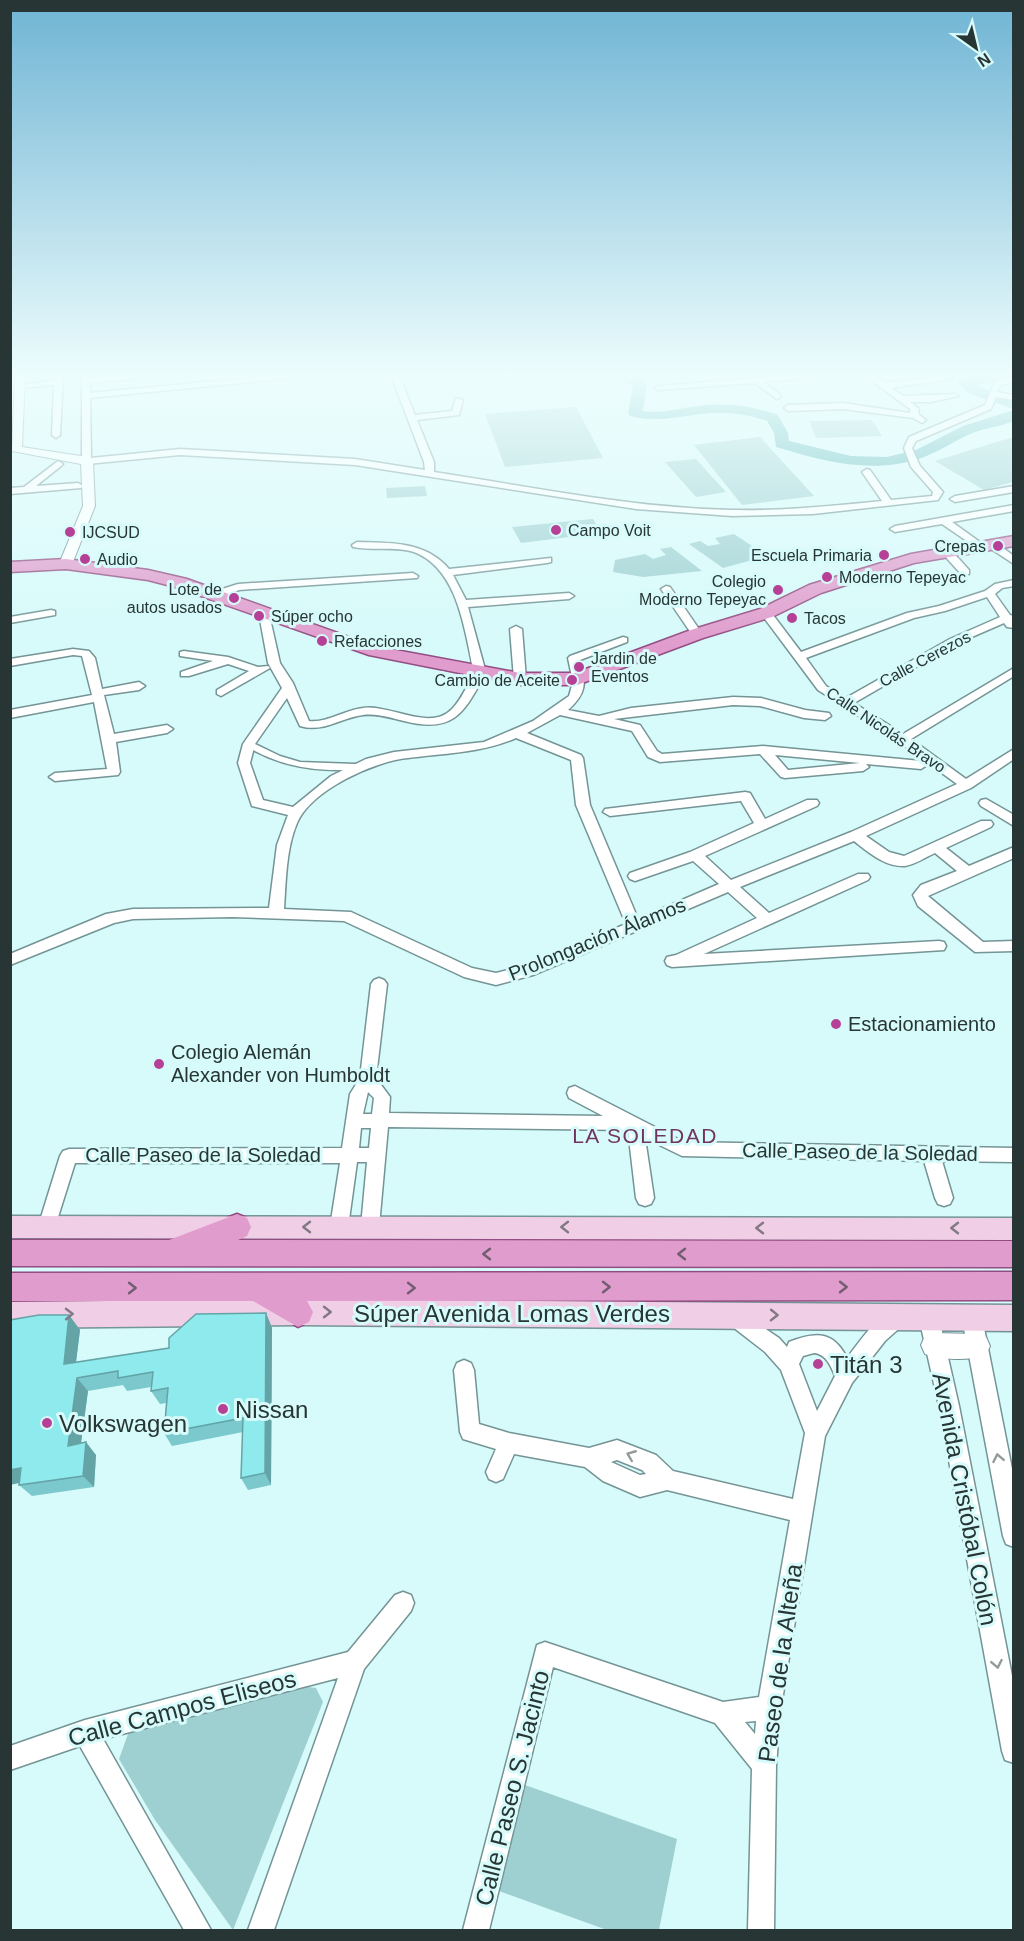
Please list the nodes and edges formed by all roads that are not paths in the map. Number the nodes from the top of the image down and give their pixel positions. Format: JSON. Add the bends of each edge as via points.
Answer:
{"nodes":[{"id":1,"x":56,"y":466,"type":"edge"},
{"id":2,"x":87,"y":466,"type":"edge"},
{"id":3,"x":378,"y":466,"type":"edge"},
{"id":4,"x":429,"y":466,"type":"edge"},
{"id":5,"x":915,"y":466,"type":"edge"},
{"id":6,"x":867,"y":472,"type":"dead end"},
{"id":7,"x":430,"y":474,"type":"junction"},
{"id":8,"x":78,"y":486,"type":"dead end"},
{"id":9,"x":27,"y":489,"type":"junction"},
{"id":10,"x":1014,"y":489,"type":"edge"},
{"id":11,"x":10,"y":490,"type":"edge"},
{"id":12,"x":955,"y":499,"type":"dead end"},
{"id":13,"x":889,"y":504,"type":"junction"},
{"id":14,"x":1014,"y":508,"type":"edge"},
{"id":15,"x":945,"y":521,"type":"junction"},
{"id":16,"x":895,"y":529,"type":"dead end"},
{"id":17,"x":1014,"y":541,"type":"edge"},
{"id":18,"x":357,"y":545,"type":"dead end"},
{"id":19,"x":986,"y":546,"type":"junction"},
{"id":20,"x":947,"y":552,"type":"junction"},
{"id":21,"x":547,"y":560,"type":"dead end"},
{"id":22,"x":1014,"y":561,"type":"edge"},
{"id":23,"x":66,"y":564,"type":"junction"},
{"id":24,"x":10,"y":567,"type":"edge"},
{"id":25,"x":448,"y":572,"type":"junction"},
{"id":26,"x":965,"y":572,"type":"dead end"},
{"id":27,"x":413,"y":576,"type":"dead end"},
{"id":28,"x":1014,"y":583,"type":"edge"},
{"id":29,"x":666,"y":589,"type":"dead end"},
{"id":30,"x":989,"y":593,"type":"junction"},
{"id":31,"x":217,"y":596,"type":"junction"},
{"id":32,"x":569,"y":596,"type":"dead end"},
{"id":33,"x":461,"y":604,"type":"junction"},
{"id":34,"x":51,"y":613,"type":"dead end"},
{"id":35,"x":766,"y":613,"type":"junction"},
{"id":36,"x":264,"y":614,"type":"junction"},
{"id":37,"x":10,"y":620,"type":"edge"},
{"id":38,"x":1011,"y":622,"type":"edge"},
{"id":39,"x":516,"y":629,"type":"dead end"},
{"id":40,"x":697,"y":634,"type":"junction"},
{"id":41,"x":623,"y":639,"type":"dead end"},
{"id":42,"x":184,"y":654,"type":"dead end"},
{"id":43,"x":798,"y":657,"type":"junction"},
{"id":44,"x":228,"y":660,"type":"junction"},
{"id":45,"x":10,"y":663,"type":"edge"},
{"id":46,"x":274,"y":663,"type":"junction"},
{"id":47,"x":259,"y":671,"type":"junction"},
{"id":48,"x":1014,"y":671,"type":"edge"},
{"id":49,"x":480,"y":673,"type":"junction"},
{"id":50,"x":186,"y":674,"type":"dead end"},
{"id":51,"x":520,"y":679,"type":"junction"},
{"id":52,"x":577,"y":679,"type":"junction"},
{"id":53,"x":139,"y":686,"type":"dead end"},
{"id":54,"x":288,"y":688,"type":"junction"},
{"id":55,"x":221,"y":692,"type":"dead end"},
{"id":56,"x":99,"y":695,"type":"junction"},
{"id":57,"x":845,"y":703,"type":"junction"},
{"id":58,"x":558,"y":711,"type":"junction"},
{"id":59,"x":10,"y":714,"type":"edge"},
{"id":60,"x":825,"y":716,"type":"dead end"},
{"id":61,"x":598,"y":719,"type":"junction"},
{"id":62,"x":167,"y":729,"type":"dead end"},
{"id":63,"x":515,"y":733,"type":"junction"},
{"id":64,"x":109,"y":739,"type":"junction"},
{"id":65,"x":903,"y":739,"type":"junction"},
{"id":66,"x":249,"y":744,"type":"junction"},
{"id":67,"x":764,"y":750,"type":"junction"},
{"id":68,"x":1014,"y":753,"type":"edge"},
{"id":69,"x":899,"y":763,"type":"junction"},
{"id":70,"x":921,"y":765,"type":"dead end"},
{"id":71,"x":356,"y":767,"type":"junction"},
{"id":72,"x":55,"y":777,"type":"dead end"},
{"id":73,"x":966,"y":785,"type":"junction"},
{"id":74,"x":812,"y":803,"type":"dead end"},
{"id":75,"x":986,"y":803,"type":"dead end"},
{"id":76,"x":296,"y":812,"type":"junction"},
{"id":77,"x":610,"y":812,"type":"dead end"},
{"id":78,"x":1014,"y":822,"type":"edge"},
{"id":79,"x":986,"y":824,"type":"dead end"},
{"id":80,"x":762,"y":825,"type":"junction"},
{"id":81,"x":856,"y":835,"type":"junction"},
{"id":82,"x":937,"y":847,"type":"junction"},
{"id":83,"x":1014,"y":852,"type":"edge"},
{"id":84,"x":694,"y":855,"type":"junction"},
{"id":85,"x":966,"y":871,"type":"junction"},
{"id":86,"x":635,"y":876,"type":"dead end"},
{"id":87,"x":863,"y":877,"type":"dead end"},
{"id":88,"x":729,"y":886,"type":"junction"},
{"id":89,"x":276,"y":913,"type":"junction"},
{"id":90,"x":767,"y":919,"type":"junction"},
{"id":91,"x":634,"y":926,"type":"junction"},
{"id":92,"x":1011,"y":945,"type":"edge"},
{"id":93,"x":939,"y":946,"type":"dead end"},
{"id":94,"x":10,"y":960,"type":"edge"},
{"id":95,"x":379,"y":984,"type":"dead end"},
{"id":96,"x":369,"y":1079,"type":"junction"},
{"id":97,"x":575,"y":1094,"type":"dead end"},
{"id":98,"x":380,"y":1120,"type":"junction"},
{"id":99,"x":354,"y":1122,"type":"junction"},
{"id":100,"x":635,"y":1123,"type":"junction"},
{"id":101,"x":931,"y":1154,"type":"junction"},
{"id":102,"x":349,"y":1155,"type":"junction"},
{"id":103,"x":375,"y":1155,"type":"junction"},
{"id":104,"x":1014,"y":1155,"type":"edge"},
{"id":105,"x":645,"y":1198,"type":"dead end"},
{"id":106,"x":944,"y":1198,"type":"dead end"},
{"id":107,"x":370,"y":1226,"type":"junction"},
{"id":108,"x":10,"y":1227,"type":"edge"},
{"id":109,"x":47,"y":1227,"type":"junction"},
{"id":110,"x":237,"y":1227,"type":"junction"},
{"id":111,"x":339,"y":1227,"type":"junction"},
{"id":112,"x":1014,"y":1229,"type":"edge"},
{"id":113,"x":10,"y":1253,"type":"edge"},
{"id":114,"x":166,"y":1253,"type":"junction"},
{"id":115,"x":1014,"y":1254,"type":"edge"},
{"id":116,"x":1014,"y":1286,"type":"edge"},
{"id":117,"x":10,"y":1287,"type":"edge"},
{"id":118,"x":259,"y":1288,"type":"junction"},
{"id":119,"x":298,"y":1312,"type":"junction"},
{"id":120,"x":731,"y":1314,"type":"junction"},
{"id":121,"x":10,"y":1315,"type":"edge"},
{"id":122,"x":897,"y":1318,"type":"junction"},
{"id":123,"x":929,"y":1318,"type":"junction"},
{"id":124,"x":972,"y":1318,"type":"junction"},
{"id":125,"x":1014,"y":1318,"type":"edge"},
{"id":126,"x":934,"y":1346,"type":"junction"},
{"id":127,"x":977,"y":1346,"type":"junction"},
{"id":128,"x":789,"y":1364,"type":"junction"},
{"id":129,"x":464,"y":1370,"type":"dead end"},
{"id":130,"x":845,"y":1376,"type":"junction"},
{"id":131,"x":815,"y":1432,"type":"junction"},
{"id":132,"x":509,"y":1443,"type":"junction"},
{"id":133,"x":496,"y":1472,"type":"dead end"},
{"id":134,"x":802,"y":1512,"type":"junction"},
{"id":135,"x":1014,"y":1536,"type":"edge"},
{"id":136,"x":403,"y":1603,"type":"dead end"},
{"id":137,"x":356,"y":1662,"type":"junction"},
{"id":138,"x":769,"y":1707,"type":"junction"},
{"id":139,"x":723,"y":1714,"type":"junction"},
{"id":140,"x":85,"y":1732,"type":"junction"},
{"id":141,"x":1014,"y":1751,"type":"edge"},
{"id":142,"x":10,"y":1758,"type":"edge"},
{"id":143,"x":764,"y":1765,"type":"junction"},
{"id":144,"x":198,"y":1930,"type":"edge"},
{"id":145,"x":261,"y":1930,"type":"edge"},
{"id":146,"x":476,"y":1930,"type":"edge"},
{"id":147,"x":760,"y":1930,"type":"edge"}],
"edges":[{"from":1,"to":9,"type":"street"},
{"from":2,"to":23,"type":"street","via":[[88,506]]},
{"from":3,"to":7,"type":"street"},
{"from":4,"to":7,"type":"street"},
{"from":5,"to":13,"type":"street","via":[[938,492],[935,498]]},
{"from":6,"to":13,"type":"street"},
{"from":7,"to":13,"type":"street","via":[[636,506],[732,513]]},
{"from":8,"to":9,"type":"street"},
{"from":9,"to":11,"type":"street"},
{"from":10,"to":12,"type":"street"},
{"from":14,"to":15,"type":"street"},
{"from":15,"to":16,"type":"street"},
{"from":15,"to":19,"type":"street"},
{"from":17,"to":19,"type":"main road"},
{"from":18,"to":25,"type":"street","via":[[417,550],[434,558]]},
{"from":19,"to":20,"type":"main road"},
{"from":19,"to":22,"type":"street"},
{"from":20,"to":26,"type":"street"},
{"from":20,"to":35,"type":"main road","via":[[815,589]]},
{"from":21,"to":25,"type":"street"},
{"from":23,"to":24,"type":"main road"},
{"from":23,"to":31,"type":"main road","via":[[148,574]]},
{"from":25,"to":33,"type":"street"},
{"from":27,"to":31,"type":"street","via":[[238,587]]},
{"from":28,"to":30,"type":"street"},
{"from":29,"to":40,"type":"street"},
{"from":30,"to":38,"type":"street"},
{"from":30,"to":43,"type":"street","via":[[911,615]]},
{"from":31,"to":36,"type":"main road"},
{"from":32,"to":33,"type":"street"},
{"from":33,"to":49,"type":"street"},
{"from":34,"to":37,"type":"street"},
{"from":35,"to":40,"type":"main road"},
{"from":35,"to":43,"type":"street","name":"Calle Nicolás Bravo"},
{"from":36,"to":46,"type":"street"},
{"from":36,"to":49,"type":"main road","via":[[369,650]]},
{"from":38,"to":57,"type":"street","name":"Calle Cerezos","via":[[954,641]]},
{"from":39,"to":51,"type":"street"},
{"from":40,"to":52,"type":"main road"},
{"from":41,"to":52,"type":"street","via":[[574,658]]},
{"from":42,"to":44,"type":"street"},
{"from":43,"to":57,"type":"street","name":"Calle Nicolás Bravo","via":[[822,688]]},
{"from":44,"to":47,"type":"street"},
{"from":44,"to":50,"type":"street"},
{"from":45,"to":56,"type":"street","via":[[85,653]]},
{"from":46,"to":47,"type":"street"},
{"from":46,"to":54,"type":"street"},
{"from":47,"to":55,"type":"street"},
{"from":48,"to":65,"type":"street"},
{"from":49,"to":51,"type":"main road"},
{"from":49,"to":54,"type":"street","via":[[450,717],[423,722],[371,711],[309,726]]},
{"from":51,"to":52,"type":"main road"},
{"from":52,"to":58,"type":"street","via":[[575,697]]},
{"from":53,"to":56,"type":"street"},
{"from":54,"to":66,"type":"street"},
{"from":56,"to":59,"type":"street"},
{"from":56,"to":64,"type":"street"},
{"from":57,"to":65,"type":"street","name":"Calle Nicolás Bravo"},
{"from":58,"to":61,"type":"street"},
{"from":58,"to":63,"type":"street"},
{"from":60,"to":61,"type":"street","via":[[761,702],[733,701]]},
{"from":61,"to":67,"type":"street","via":[[636,728],[652,754],[660,758]]},
{"from":62,"to":64,"type":"street"},
{"from":63,"to":71,"type":"street","via":[[485,746],[381,758]]},
{"from":63,"to":91,"type":"street","via":[[577,758],[583,805]]},
{"from":64,"to":72,"type":"street","via":[[114,772]]},
{"from":65,"to":73,"type":"street","name":"Calle Nicolás Bravo"},
{"from":66,"to":71,"type":"street","via":[[289,764]]},
{"from":66,"to":76,"type":"street","via":[[244,763],[257,803]]},
{"from":67,"to":69,"type":"street"},
{"from":67,"to":69,"type":"street","via":[[785,774]]},
{"from":68,"to":73,"type":"street","name":"Prolongación Álamos"},
{"from":69,"to":70,"type":"street"},
{"from":71,"to":76,"type":"street"},
{"from":73,"to":81,"type":"street","name":"Prolongación Álamos"},
{"from":74,"to":80,"type":"street"},
{"from":75,"to":78,"type":"street"},
{"from":76,"to":89,"type":"street","via":[[287,829]]},
{"from":77,"to":80,"type":"street","via":[[745,795]]},
{"from":79,"to":82,"type":"street"},
{"from":80,"to":84,"type":"street"},
{"from":81,"to":82,"type":"street","via":[[891,860],[905,861]]},
{"from":81,"to":88,"type":"street","name":"Prolongación Álamos"},
{"from":82,"to":85,"type":"street"},
{"from":83,"to":85,"type":"street"},
{"from":84,"to":86,"type":"street"},
{"from":84,"to":88,"type":"street"},
{"from":85,"to":92,"type":"street","via":[[926,889],[920,895],[923,902],[980,948]]},
{"from":87,"to":90,"type":"street"},
{"from":88,"to":90,"type":"street"},
{"from":88,"to":91,"type":"street","name":"Prolongación Álamos"},
{"from":89,"to":91,"type":"street","name":"Prolongación Álamos","via":[[346,916],[469,973],[496,979],[528,971]]},
{"from":89,"to":94,"type":"street","name":"Prolongación Álamos","via":[[170,911],[122,916]]},
{"from":90,"to":93,"type":"street","via":[[672,961]]},
{"from":95,"to":96,"type":"street"},
{"from":96,"to":98,"type":"street","via":[[382,1097]]},
{"from":96,"to":99,"type":"street","via":[[358,1094]]},
{"from":97,"to":100,"type":"street"},
{"from":98,"to":99,"type":"street","name":"Calle Paseo de la Soledad"},
{"from":98,"to":100,"type":"street","name":"Calle Paseo de la Soledad"},
{"from":98,"to":103,"type":"street"},
{"from":99,"to":102,"type":"street"},
{"from":100,"to":101,"type":"street","name":"Calle Paseo de la Soledad","via":[[682,1149]]},
{"from":100,"to":105,"type":"street"},
{"from":101,"to":104,"type":"street","name":"Calle Paseo de la Soledad"},
{"from":101,"to":106,"type":"street"},
{"from":102,"to":103,"type":"street","name":"Calle Paseo de la Soledad"},
{"from":102,"to":109,"type":"street","name":"Calle Paseo de la Soledad","via":[[69,1156]]},
{"from":102,"to":111,"type":"street"},
{"from":103,"to":107,"type":"street"},
{"from":107,"to":111,"type":"main road"},
{"from":112,"to":107,"type":"main road","one_way":true},
{"from":108,"to":109,"type":"main road"},
{"from":109,"to":110,"type":"main road"},
{"from":111,"to":110,"type":"main road","one_way":true},
{"from":110,"to":114,"type":"main road"},
{"from":113,"to":114,"type":"main road"},
{"from":115,"to":114,"type":"main road","one_way":true},
{"from":118,"to":116,"type":"main road","name":"Súper Avenida Lomas Verdes","one_way":true},
{"from":117,"to":118,"type":"main road","name":"Súper Avenida Lomas Verdes","one_way":true},
{"from":118,"to":119,"type":"main road"},
{"from":119,"to":120,"type":"main road","name":"Súper Avenida Lomas Verdes","one_way":true},
{"from":121,"to":119,"type":"main road","name":"Súper Avenida Lomas Verdes","one_way":true},
{"from":120,"to":122,"type":"main road","name":"Súper Avenida Lomas Verdes","one_way":true},
{"from":120,"to":128,"type":"street","via":[[772,1345]]},
{"from":122,"to":123,"type":"main road","name":"Súper Avenida Lomas Verdes"},
{"from":122,"to":130,"type":"street","name":"Paseo de la Alteña","via":[[878,1334]]},
{"from":123,"to":124,"type":"main road","name":"Súper Avenida Lomas Verdes"},
{"from":123,"to":126,"type":"street","name":"Avenida Cristóbal Colón"},
{"from":124,"to":125,"type":"main road","name":"Súper Avenida Lomas Verdes"},
{"from":124,"to":127,"type":"street","name":"Avenida Cristóbal Colón"},
{"from":126,"to":127,"type":"street"},
{"from":126,"to":141,"type":"street","name":"Avenida Cristóbal Colón","one_way":true,"via":[[949,1406]]},
{"from":135,"to":127,"type":"street","name":"Avenida Cristóbal Colón","one_way":true},
{"from":128,"to":130,"type":"street","via":[[796,1349],[811,1341],[823,1344],[837,1356]]},
{"from":128,"to":131,"type":"street"},
{"from":129,"to":132,"type":"street","via":[[470,1431]]},
{"from":130,"to":131,"type":"street","name":"Paseo de la Alteña"},
{"from":131,"to":134,"type":"street","name":"Paseo de la Alteña"},
{"from":132,"to":133,"type":"street"},
{"from":132,"to":134,"type":"street","via":[[589,1458],[610,1474],[640,1486],[667,1480]]},
{"from":134,"to":138,"type":"street","name":"Paseo de la Alteña"},
{"from":136,"to":137,"type":"street"},
{"from":137,"to":140,"type":"street","name":"Calle Campos Eliseos"},
{"from":137,"to":145,"type":"street"},
{"from":138,"to":139,"type":"street","name":"Calle Paseo S. Jacinto"},
{"from":138,"to":143,"type":"street","name":"Paseo de la Alteña"},
{"from":139,"to":143,"type":"street"},
{"from":139,"to":146,"type":"street","name":"Calle Paseo S. Jacinto","via":[[545,1653]]},
{"from":140,"to":142,"type":"street","name":"Calle Campos Eliseos"},
{"from":140,"to":144,"type":"street"},
{"from":143,"to":147,"type":"street","name":"Paseo de la Alteña"}]}
